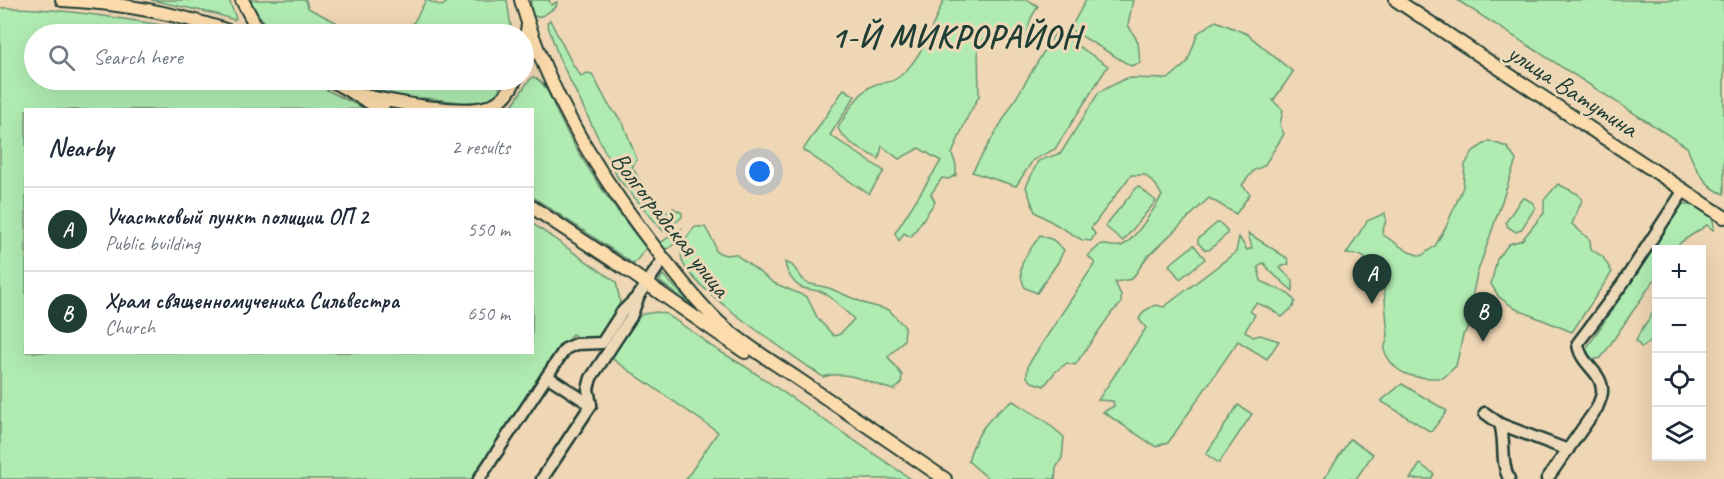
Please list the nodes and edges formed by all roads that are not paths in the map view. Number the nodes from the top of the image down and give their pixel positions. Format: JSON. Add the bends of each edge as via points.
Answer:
{"nodes":[{"id":1,"x":62,"y":0,"type":"edge"},
{"id":2,"x":242,"y":0,"type":"edge"},
{"id":3,"x":521,"y":0,"type":"edge"},
{"id":4,"x":1396,"y":0,"type":"edge"},
{"id":5,"x":208,"y":24,"type":"edge"},
{"id":6,"x":255,"y":24,"type":"edge"},
{"id":7,"x":528,"y":24,"type":"edge"},
{"id":8,"x":534,"y":40,"type":"edge"},
{"id":9,"x":350,"y":90,"type":"edge"},
{"id":10,"x":511,"y":90,"type":"edge"},
{"id":11,"x":360,"y":95,"type":"junction"},
{"id":12,"x":380,"y":108,"type":"edge"},
{"id":13,"x":454,"y":108,"type":"edge"},
{"id":14,"x":478,"y":108,"type":"edge"},
{"id":15,"x":1684,"y":190,"type":"junction"},
{"id":16,"x":534,"y":208,"type":"edge"},
{"id":17,"x":1724,"y":217,"type":"edge"},
{"id":18,"x":664,"y":258,"type":"junction"},
{"id":19,"x":647,"y":284,"type":"junction"},
{"id":20,"x":639,"y":295,"type":"junction"},
{"id":21,"x":547,"y":376,"type":"junction"},
{"id":22,"x":591,"y":405,"type":"junction"},
{"id":23,"x":1485,"y":413,"type":"dead end"},
{"id":24,"x":1500,"y":424,"type":"junction"},
{"id":25,"x":1568,"y":450,"type":"junction"},
{"id":26,"x":479,"y":479,"type":"edge"},
{"id":27,"x":543,"y":479,"type":"edge"},
{"id":28,"x":933,"y":479,"type":"edge"},
{"id":29,"x":945,"y":479,"type":"edge"},
{"id":30,"x":1509,"y":479,"type":"edge"},
{"id":31,"x":1547,"y":479,"type":"edge"}],
"edges":[{"from":1,"to":5,"type":"main road","via":[[170,14]]},
{"from":2,"to":6,"type":"main road"},
{"from":3,"to":7,"type":"main road","name":"Волгоградская улица"},
{"from":4,"to":15,"type":"main road","name":"улица Ватутина"},
{"from":8,"to":18,"type":"main road","name":"Волгоградская улица","via":[[552,86],[588,153]]},
{"from":9,"to":11,"type":"main road"},
{"from":10,"to":14,"type":"main road","via":[[488,107]]},
{"from":11,"to":12,"type":"main road"},
{"from":11,"to":13,"type":"main road"},
{"from":15,"to":17,"type":"main road","name":"улица Ватутина"},
{"from":15,"to":25,"type":"street","via":[[1578,343],[1579,352],[1599,379],[1602,390],[1598,408]]},
{"from":16,"to":19,"type":"main road","name":"Волгоградская улица"},
{"from":18,"to":19,"type":"street"},
{"from":18,"to":29,"type":"main road","name":"Волгоградская улица","via":[[724,327]]},
{"from":19,"to":20,"type":"street"},
{"from":19,"to":28,"type":"main road","name":"Волгоградская улица"},
{"from":20,"to":21,"type":"street","via":[[622,312],[602,343],[570,346]]},
{"from":20,"to":22,"type":"street","via":[[631,317],[591,378]]},
{"from":21,"to":22,"type":"street"},
{"from":21,"to":26,"type":"street"},
{"from":22,"to":27,"type":"street"},
{"from":23,"to":24,"type":"street"},
{"from":24,"to":25,"type":"street"},
{"from":24,"to":30,"type":"street"},
{"from":25,"to":31,"type":"street"}]}
